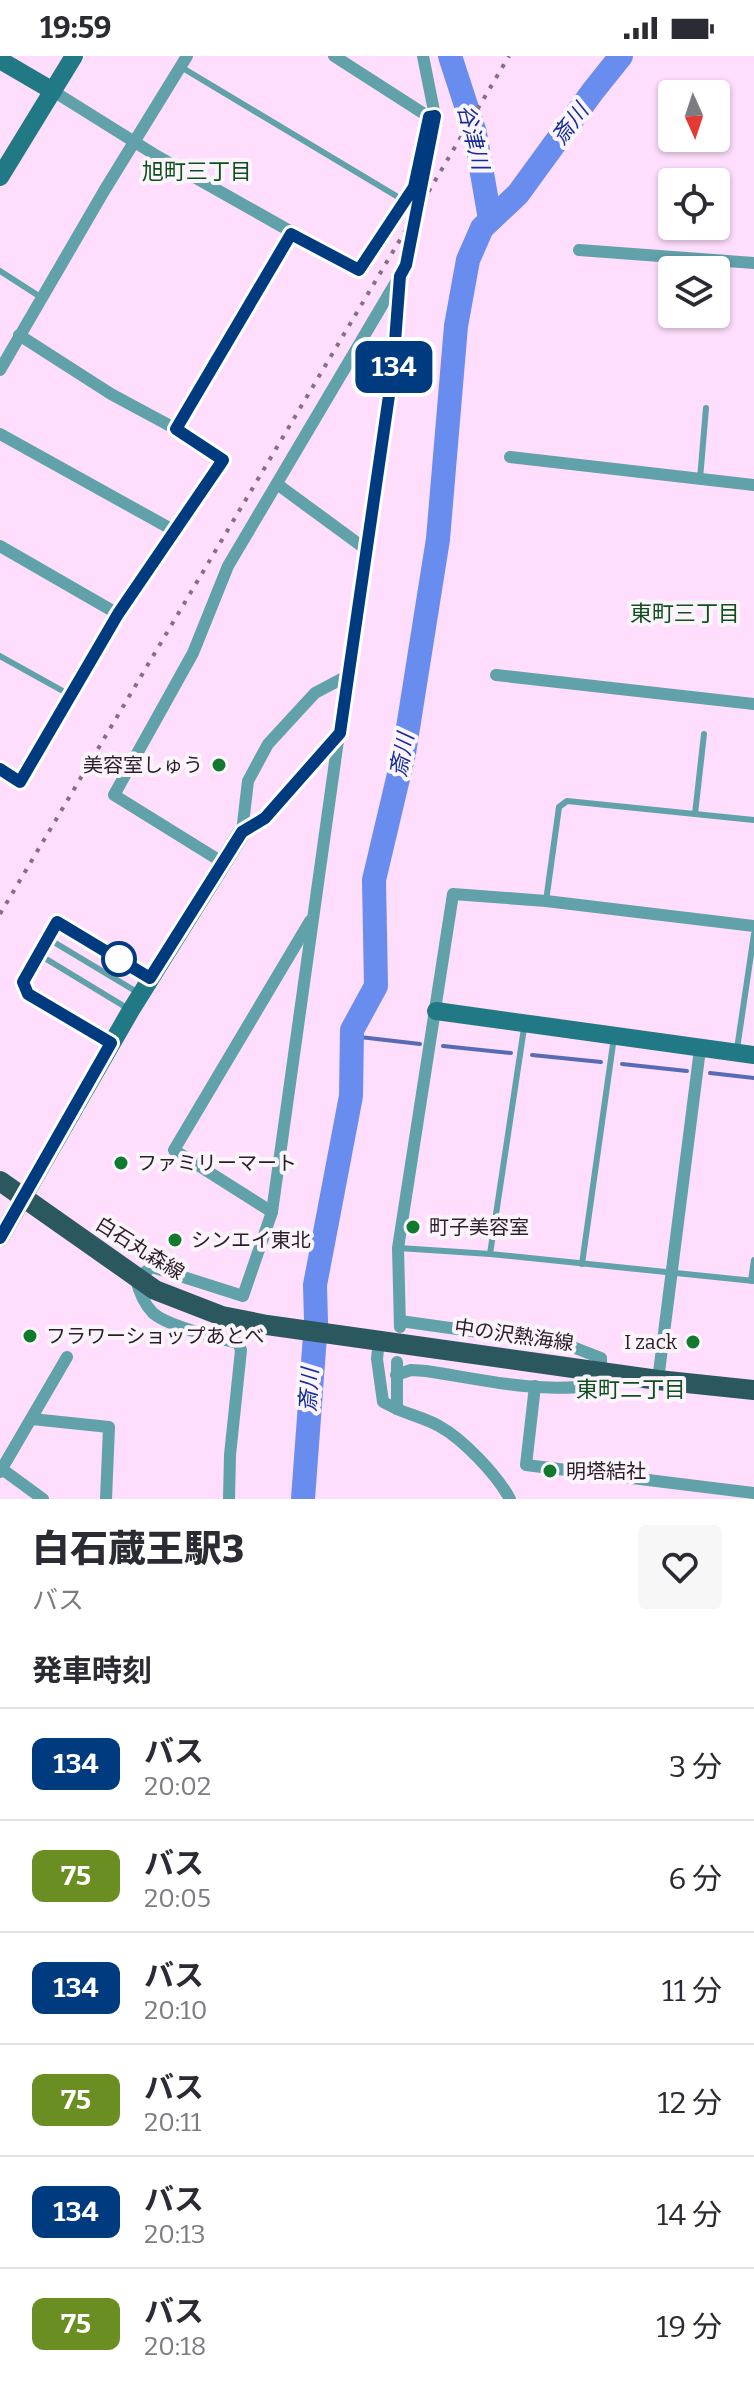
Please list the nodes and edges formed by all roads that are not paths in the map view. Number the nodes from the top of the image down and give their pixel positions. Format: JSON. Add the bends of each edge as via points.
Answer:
{"nodes":[{"id":1,"x":74,"y":56,"type":"edge"},
{"id":2,"x":334,"y":56,"type":"edge"},
{"id":3,"x":423,"y":56,"type":"edge"},
{"id":4,"x":0,"y":60,"type":"edge"},
{"id":5,"x":184,"y":62,"type":"edge"},
{"id":6,"x":53,"y":91,"type":"junction"},
{"id":7,"x":432,"y":116,"type":"junction"},
{"id":8,"x":136,"y":142,"type":"junction"},
{"id":9,"x":0,"y":177,"type":"edge"},
{"id":10,"x":403,"y":200,"type":"junction"},
{"id":11,"x":291,"y":234,"type":"junction"},
{"id":12,"x":579,"y":250,"type":"dead end"},
{"id":13,"x":754,"y":263,"type":"edge"},
{"id":14,"x":0,"y":271,"type":"edge"},
{"id":15,"x":400,"y":276,"type":"junction"},
{"id":16,"x":42,"y":298,"type":"junction"},
{"id":17,"x":19,"y":335,"type":"junction"},
{"id":18,"x":0,"y":370,"type":"edge"},
{"id":19,"x":706,"y":408,"type":"dead end"},
{"id":20,"x":176,"y":429,"type":"junction"},
{"id":21,"x":0,"y":434,"type":"edge"},
{"id":22,"x":510,"y":457,"type":"dead end"},
{"id":23,"x":700,"y":479,"type":"junction"},
{"id":24,"x":277,"y":484,"type":"junction"},
{"id":25,"x":754,"y":485,"type":"edge"},
{"id":26,"x":173,"y":530,"type":"junction"},
{"id":27,"x":0,"y":546,"type":"edge"},
{"id":28,"x":367,"y":550,"type":"junction"},
{"id":29,"x":118,"y":614,"type":"junction"},
{"id":30,"x":0,"y":656,"type":"edge"},
{"id":31,"x":496,"y":675,"type":"dead end"},
{"id":32,"x":347,"y":676,"type":"junction"},
{"id":33,"x":71,"y":695,"type":"junction"},
{"id":34,"x":754,"y":704,"type":"edge"},
{"id":35,"x":340,"y":733,"type":"junction"},
{"id":36,"x":704,"y":734,"type":"dead end"},
{"id":37,"x":0,"y":769,"type":"edge"},
{"id":38,"x":695,"y":814,"type":"junction"},
{"id":39,"x":754,"y":820,"type":"edge"},
{"id":40,"x":242,"y":832,"type":"junction"},
{"id":41,"x":222,"y":862,"type":"junction"},
{"id":42,"x":546,"y":901,"type":"junction"},
{"id":43,"x":314,"y":915,"type":"junction"},
{"id":44,"x":754,"y":926,"type":"edge"},
{"id":45,"x":754,"y":934,"type":"edge"},
{"id":46,"x":47,"y":938,"type":"junction"},
{"id":47,"x":38,"y":954,"type":"junction"},
{"id":48,"x":141,"y":994,"type":"junction"},
{"id":49,"x":436,"y":1011,"type":"junction"},
{"id":50,"x":525,"y":1024,"type":"junction"},
{"id":51,"x":614,"y":1037,"type":"junction"},
{"id":52,"x":111,"y":1043,"type":"junction"},
{"id":53,"x":700,"y":1049,"type":"junction"},
{"id":54,"x":745,"y":1054,"type":"edge"},
{"id":55,"x":0,"y":1181,"type":"edge"},
{"id":56,"x":23,"y":1199,"type":"junction"},
{"id":57,"x":272,"y":1212,"type":"junction"},
{"id":58,"x":0,"y":1238,"type":"edge"},
{"id":59,"x":398,"y":1248,"type":"junction"},
{"id":60,"x":490,"y":1254,"type":"junction"},
{"id":61,"x":754,"y":1260,"type":"edge"},
{"id":62,"x":582,"y":1264,"type":"junction"},
{"id":63,"x":671,"y":1273,"type":"junction"},
{"id":64,"x":136,"y":1279,"type":"junction"},
{"id":65,"x":752,"y":1281,"type":"edge"},
{"id":66,"x":267,"y":1325,"type":"joint"},
{"id":67,"x":379,"y":1340,"type":"junction"},
{"id":68,"x":67,"y":1357,"type":"dead end"},
{"id":69,"x":601,"y":1372,"type":"junction"},
{"id":70,"x":658,"y":1380,"type":"junction"},
{"id":71,"x":535,"y":1386,"type":"junction"},
{"id":72,"x":754,"y":1390,"type":"edge"},
{"id":73,"x":397,"y":1409,"type":"junction"},
{"id":74,"x":32,"y":1419,"type":"junction"},
{"id":75,"x":1,"y":1470,"type":"edge"},
{"id":76,"x":754,"y":1493,"type":"edge"},
{"id":77,"x":43,"y":1499,"type":"edge"},
{"id":78,"x":106,"y":1499,"type":"edge"},
{"id":79,"x":114,"y":1499,"type":"edge"},
{"id":80,"x":229,"y":1499,"type":"edge"},
{"id":81,"x":510,"y":1499,"type":"edge"}],
"edges":[{"from":1,"to":6,"type":"street"},
{"from":2,"to":7,"type":"street"},
{"from":3,"to":7,"type":"street"},
{"from":4,"to":6,"type":"street"},
{"from":5,"to":8,"type":"street"},
{"from":5,"to":10,"type":"lane"},
{"from":6,"to":8,"type":"street"},
{"from":6,"to":9,"type":"street"},
{"from":7,"to":10,"type":"street","via":[[414,187]]},
{"from":7,"to":15,"type":"street"},
{"from":8,"to":11,"type":"street"},
{"from":8,"to":16,"type":"street"},
{"from":10,"to":11,"type":"street","via":[[359,270]]},
{"from":11,"to":20,"type":"street"},
{"from":12,"to":13,"type":"street"},
{"from":14,"to":16,"type":"lane"},
{"from":15,"to":24,"type":"street"},
{"from":15,"to":28,"type":"street","via":[[393,368]]},
{"from":16,"to":17,"type":"street"},
{"from":17,"to":18,"type":"street"},
{"from":17,"to":20,"type":"street"},
{"from":19,"to":23,"type":"lane"},
{"from":20,"to":26,"type":"street","via":[[223,460]]},
{"from":21,"to":26,"type":"street"},
{"from":22,"to":23,"type":"street"},
{"from":23,"to":25,"type":"street"},
{"from":24,"to":28,"type":"street"},
{"from":24,"to":41,"type":"street","via":[[228,566],[193,653],[114,795]]},
{"from":26,"to":29,"type":"street"},
{"from":27,"to":29,"type":"street"},
{"from":28,"to":32,"type":"street"},
{"from":29,"to":33,"type":"street"},
{"from":30,"to":33,"type":"lane"},
{"from":31,"to":34,"type":"street"},
{"from":32,"to":35,"type":"street"},
{"from":32,"to":40,"type":"street","via":[[315,693],[268,744],[248,781]]},
{"from":33,"to":37,"type":"street","via":[[20,782]]},
{"from":35,"to":40,"type":"street","via":[[265,818]]},
{"from":35,"to":43,"type":"street"},
{"from":36,"to":38,"type":"lane"},
{"from":38,"to":39,"type":"lane"},
{"from":38,"to":42,"type":"lane","via":[[567,801],[559,807]]},
{"from":40,"to":41,"type":"street"},
{"from":41,"to":48,"type":"street"},
{"from":42,"to":44,"type":"street"},
{"from":42,"to":49,"type":"street","via":[[453,894]]},
{"from":43,"to":57,"type":"street"},
{"from":43,"to":57,"type":"street","via":[[174,1150]]},
{"from":45,"to":54,"type":"lane"},
{"from":46,"to":47,"type":"lane"},
{"from":46,"to":48,"type":"lane"},
{"from":46,"to":48,"type":"lane","via":[[57,922]]},
{"from":47,"to":48,"type":"lane"},
{"from":47,"to":52,"type":"lane","via":[[23,982],[28,994]]},
{"from":48,"to":52,"type":"street"},
{"from":49,"to":50,"type":"street"},
{"from":49,"to":59,"type":"street"},
{"from":50,"to":51,"type":"street"},
{"from":50,"to":60,"type":"lane"},
{"from":51,"to":53,"type":"street"},
{"from":51,"to":62,"type":"lane"},
{"from":52,"to":56,"type":"street"},
{"from":53,"to":54,"type":"street"},
{"from":53,"to":63,"type":"street"},
{"from":55,"to":56,"type":"main road","name":"白石丸森線"},
{"from":56,"to":58,"type":"street"},
{"from":56,"to":64,"type":"main road","name":"白石丸森線"},
{"from":57,"to":64,"type":"street","via":[[243,1296],[152,1267]]},
{"from":59,"to":60,"type":"lane"},
{"from":59,"to":69,"type":"street","via":[[400,1324],[565,1344],[601,1358]]},
{"from":60,"to":62,"type":"lane"},
{"from":61,"to":65,"type":"lane"},
{"from":62,"to":63,"type":"lane"},
{"from":63,"to":65,"type":"lane"},
{"from":63,"to":70,"type":"street"},
{"from":64,"to":66,"type":"main road","name":"白石丸森線","via":[[222,1316]]},
{"from":64,"to":80,"type":"street","via":[[155,1315],[238,1343],[241,1350]]},
{"from":66,"to":67,"type":"main road","name":"中の沢熱海線"},
{"from":67,"to":69,"type":"main road","name":"中の沢熱海線"},
{"from":67,"to":73,"type":"street","via":[[383,1402]]},
{"from":68,"to":74,"type":"street"},
{"from":69,"to":70,"type":"main road","name":"中の沢熱海線"},
{"from":69,"to":71,"type":"street","via":[[594,1385]]},
{"from":70,"to":72,"type":"main road","name":"中の沢熱海線"},
{"from":71,"to":73,"type":"street","via":[[397,1369]]},
{"from":71,"to":76,"type":"street","via":[[526,1465]]},
{"from":73,"to":81,"type":"street","via":[[440,1426],[481,1461]]},
{"from":74,"to":75,"type":"street"},
{"from":74,"to":78,"type":"street","via":[[109,1427]]},
{"from":75,"to":77,"type":"street"},
{"from":78,"to":79,"type":"street"}]}
